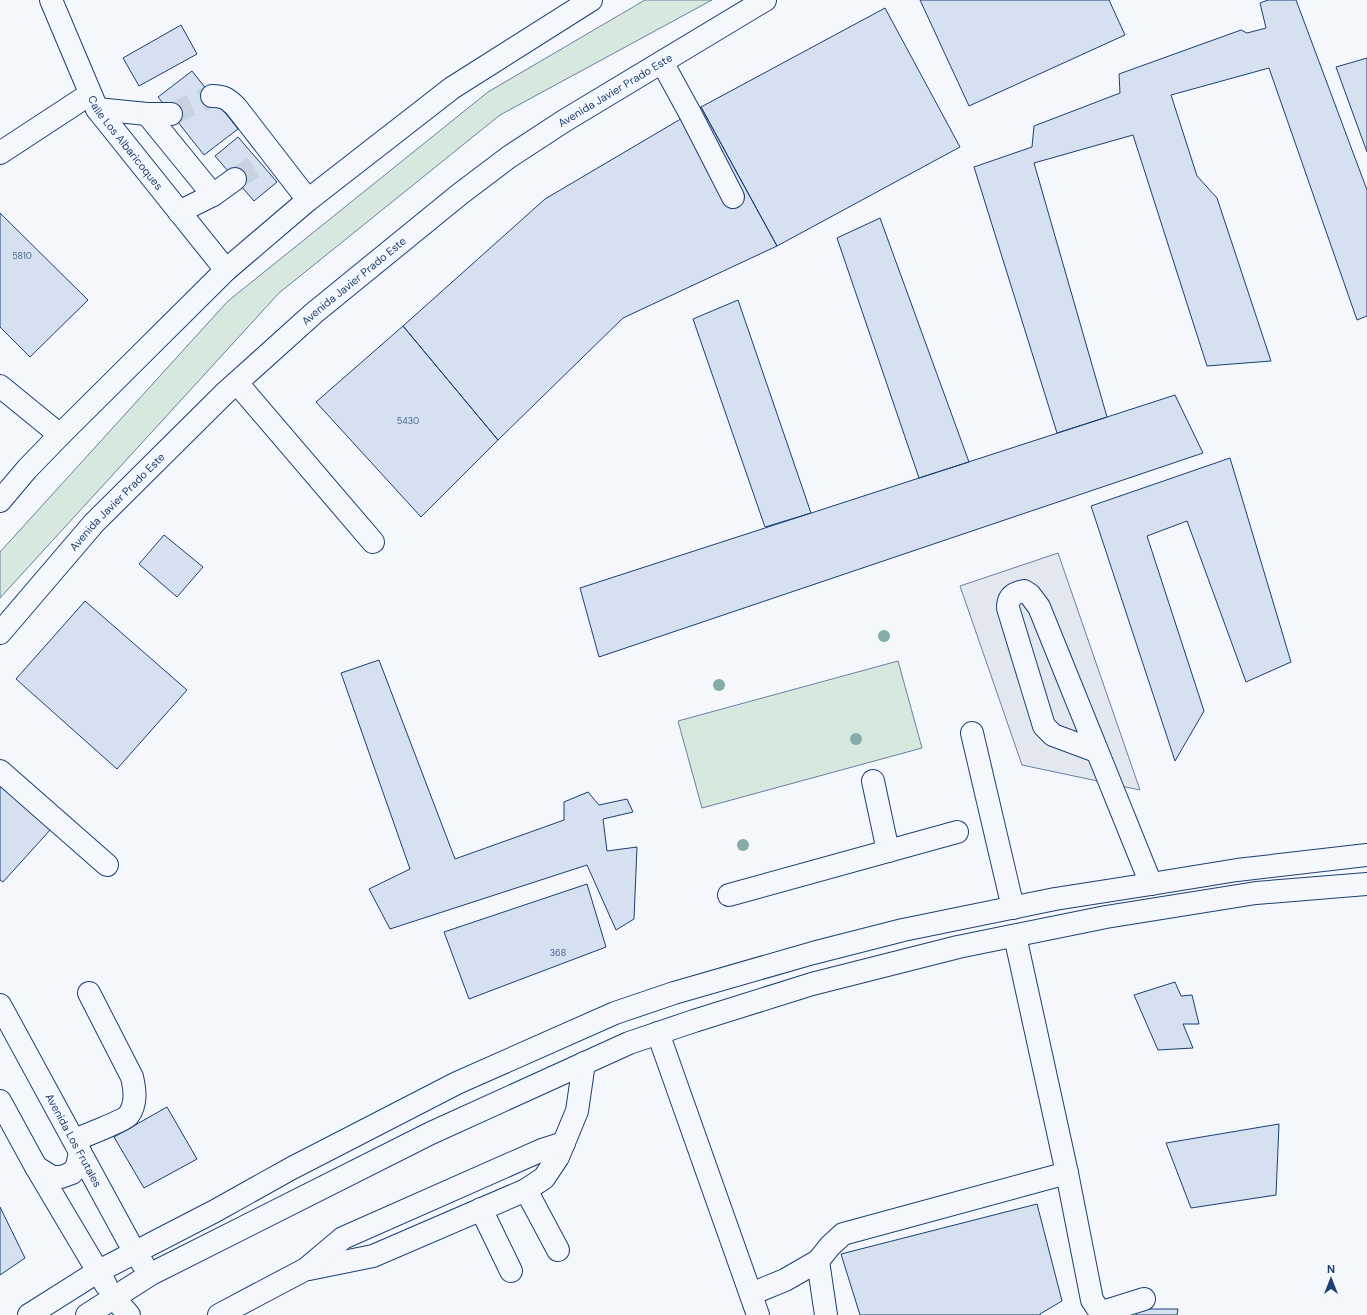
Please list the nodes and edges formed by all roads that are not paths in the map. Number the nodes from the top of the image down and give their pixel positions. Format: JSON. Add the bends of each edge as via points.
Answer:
{"nodes":[{"id":1,"x":51,"y":0,"type":"edge"},
{"id":2,"x":591,"y":0,"type":"edge"},
{"id":3,"x":765,"y":0,"type":"edge"},
{"id":4,"x":662,"y":62,"type":"junction"},
{"id":5,"x":212,"y":96,"type":"tunnel mouth"},
{"id":6,"x":94,"y":102,"type":"junction"},
{"id":7,"x":147,"y":114,"type":"junction"},
{"id":8,"x":171,"y":114,"type":"tunnel mouth"},
{"id":9,"x":0,"y":153,"type":"edge"},
{"id":10,"x":235,"y":180,"type":"tunnel mouth"},
{"id":11,"x":213,"y":195,"type":"junction"},
{"id":12,"x":733,"y":196,"type":"dead end"},
{"id":13,"x":308,"y":200,"type":"junction"},
{"id":14,"x":179,"y":212,"type":"junction"},
{"id":15,"x":226,"y":270,"type":"junction"},
{"id":16,"x":237,"y":382,"type":"junction"},
{"id":17,"x":0,"y":386,"type":"edge"},
{"id":18,"x":60,"y":435,"type":"junction"},
{"id":19,"x":0,"y":501,"type":"edge"},
{"id":20,"x":373,"y":542,"type":"dead end"},
{"id":21,"x":0,"y":633,"type":"edge"},
{"id":22,"x":972,"y":732,"type":"dead end"},
{"id":23,"x":1096,"y":751,"type":"junction"},
{"id":24,"x":0,"y":771,"type":"edge"},
{"id":25,"x":873,"y":781,"type":"dead end"},
{"id":26,"x":957,"y":832,"type":"dead end"},
{"id":27,"x":888,"y":851,"type":"junction"},
{"id":28,"x":1367,"y":855,"type":"edge"},
{"id":29,"x":107,"y":865,"type":"dead end"},
{"id":30,"x":1151,"y":884,"type":"junction"},
{"id":31,"x":1367,"y":884,"type":"edge"},
{"id":32,"x":729,"y":895,"type":"dead end"},
{"id":33,"x":1013,"y":908,"type":"junction"},
{"id":34,"x":1015,"y":936,"type":"junction"},
{"id":35,"x":89,"y":993,"type":"dead end"},
{"id":36,"x":0,"y":1005,"type":"edge"},
{"id":37,"x":658,"y":1033,"type":"junction"},
{"id":38,"x":584,"y":1064,"type":"junction"},
{"id":39,"x":0,"y":1101,"type":"edge"},
{"id":40,"x":564,"y":1143,"type":"junction"},
{"id":41,"x":77,"y":1146,"type":"junction"},
{"id":42,"x":36,"y":1167,"type":"junction"},
{"id":43,"x":1067,"y":1173,"type":"junction"},
{"id":44,"x":526,"y":1190,"type":"junction"},
{"id":45,"x":480,"y":1209,"type":"junction"},
{"id":46,"x":558,"y":1250,"type":"dead end"},
{"id":47,"x":135,"y":1253,"type":"junction"},
{"id":48,"x":818,"y":1261,"type":"junction"},
{"id":49,"x":306,"y":1270,"type":"junction"},
{"id":50,"x":511,"y":1271,"type":"dead end"},
{"id":51,"x":97,"y":1272,"type":"junction"},
{"id":52,"x":150,"y":1274,"type":"junction"},
{"id":53,"x":750,"y":1294,"type":"junction"},
{"id":54,"x":114,"y":1298,"type":"junction"},
{"id":55,"x":1144,"y":1299,"type":"dead end"},
{"id":56,"x":29,"y":1315,"type":"edge"},
{"id":57,"x":87,"y":1315,"type":"edge"},
{"id":58,"x":129,"y":1315,"type":"edge"},
{"id":59,"x":219,"y":1315,"type":"edge"},
{"id":60,"x":758,"y":1315,"type":"edge"},
{"id":61,"x":826,"y":1315,"type":"edge"}],
"edges":[{"from":1,"to":6,"type":"main road","name":"Calle Los Albaricoques"},
{"from":2,"to":13,"type":"main road","via":[[452,88]]},
{"from":3,"to":4,"type":"main road","name":"Avenida Javier Prado Este"},
{"from":4,"to":12,"type":"main road"},
{"from":4,"to":16,"type":"main road","name":"Avenida Javier Prado Este","via":[[564,121],[460,194],[314,313]]},
{"from":5,"to":13,"type":"main road","via":[[220,96],[236,107],[266,158]]},
{"from":6,"to":7,"type":"main road"},
{"from":6,"to":9,"type":"main road"},
{"from":6,"to":14,"type":"main road","name":"Calle Los Albaricoques"},
{"from":7,"to":8,"type":"main road"},
{"from":7,"to":11,"type":"main road"},
{"from":10,"to":11,"type":"main road"},
{"from":11,"to":14,"type":"main road"},
{"from":13,"to":15,"type":"main road"},
{"from":14,"to":15,"type":"main road","name":"Calle Los Albaricoques"},
{"from":15,"to":18,"type":"main road"},
{"from":16,"to":20,"type":"main road"},
{"from":16,"to":21,"type":"main road","name":"Avenida Javier Prado Este","via":[[94,523]]},
{"from":17,"to":18,"type":"main road"},
{"from":18,"to":19,"type":"main road"},
{"from":22,"to":33,"type":"main road"},
{"from":23,"to":23,"type":"main road","via":[[1039,607],[1024,591],[1011,595],[1008,608],[1044,726],[1053,735]]},
{"from":23,"to":30,"type":"main road"},
{"from":24,"to":29,"type":"main road"},
{"from":25,"to":27,"type":"main road"},
{"from":26,"to":27,"type":"main road"},
{"from":27,"to":32,"type":"main road"},
{"from":28,"to":30,"type":"main road","via":[[1237,870]]},
{"from":30,"to":33,"type":"main road"},
{"from":31,"to":34,"type":"main road","via":[[1256,893],[1106,916]]},
{"from":33,"to":47,"type":"main road","via":[[903,930],[814,953],[674,993],[615,1013],[456,1084],[292,1168]]},
{"from":34,"to":37,"type":"main road","via":[[958,947],[812,984]]},
{"from":34,"to":43,"type":"main road"},
{"from":35,"to":41,"type":"main road","via":[[132,1077],[135,1090],[134,1105],[127,1117]]},
{"from":36,"to":41,"type":"main road","name":"Avenida Los Frutales"},
{"from":37,"to":38,"type":"main road","via":[[628,1043]]},
{"from":37,"to":53,"type":"main road"},
{"from":38,"to":40,"type":"main road","via":[[577,1111]]},
{"from":38,"to":52,"type":"main road","via":[[431,1133]]},
{"from":39,"to":42,"type":"main road"},
{"from":40,"to":44,"type":"main road","via":[[544,1178]]},
{"from":40,"to":49,"type":"main road","via":[[542,1150],[343,1238]]},
{"from":41,"to":42,"type":"main road","via":[[77,1166],[72,1173],[52,1177]]},
{"from":41,"to":47,"type":"main road","name":"Avenida Los Frutales"},
{"from":42,"to":51,"type":"main road"},
{"from":43,"to":48,"type":"main road","via":[[843,1234]]},
{"from":43,"to":55,"type":"main road","via":[[1092,1300],[1100,1312]]},
{"from":44,"to":45,"type":"main road"},
{"from":44,"to":46,"type":"main road"},
{"from":45,"to":49,"type":"main road","via":[[373,1256]]},
{"from":45,"to":50,"type":"main road"},
{"from":47,"to":51,"type":"main road"},
{"from":47,"to":52,"type":"main road","name":"Avenida Los Frutales"},
{"from":48,"to":53,"type":"main road","via":[[785,1280]]},
{"from":48,"to":61,"type":"main road"},
{"from":49,"to":59,"type":"main road"},
{"from":51,"to":54,"type":"main road"},
{"from":51,"to":56,"type":"main road"},
{"from":52,"to":54,"type":"main road"},
{"from":53,"to":60,"type":"main road"},
{"from":54,"to":57,"type":"main road"},
{"from":54,"to":58,"type":"main road"}]}
